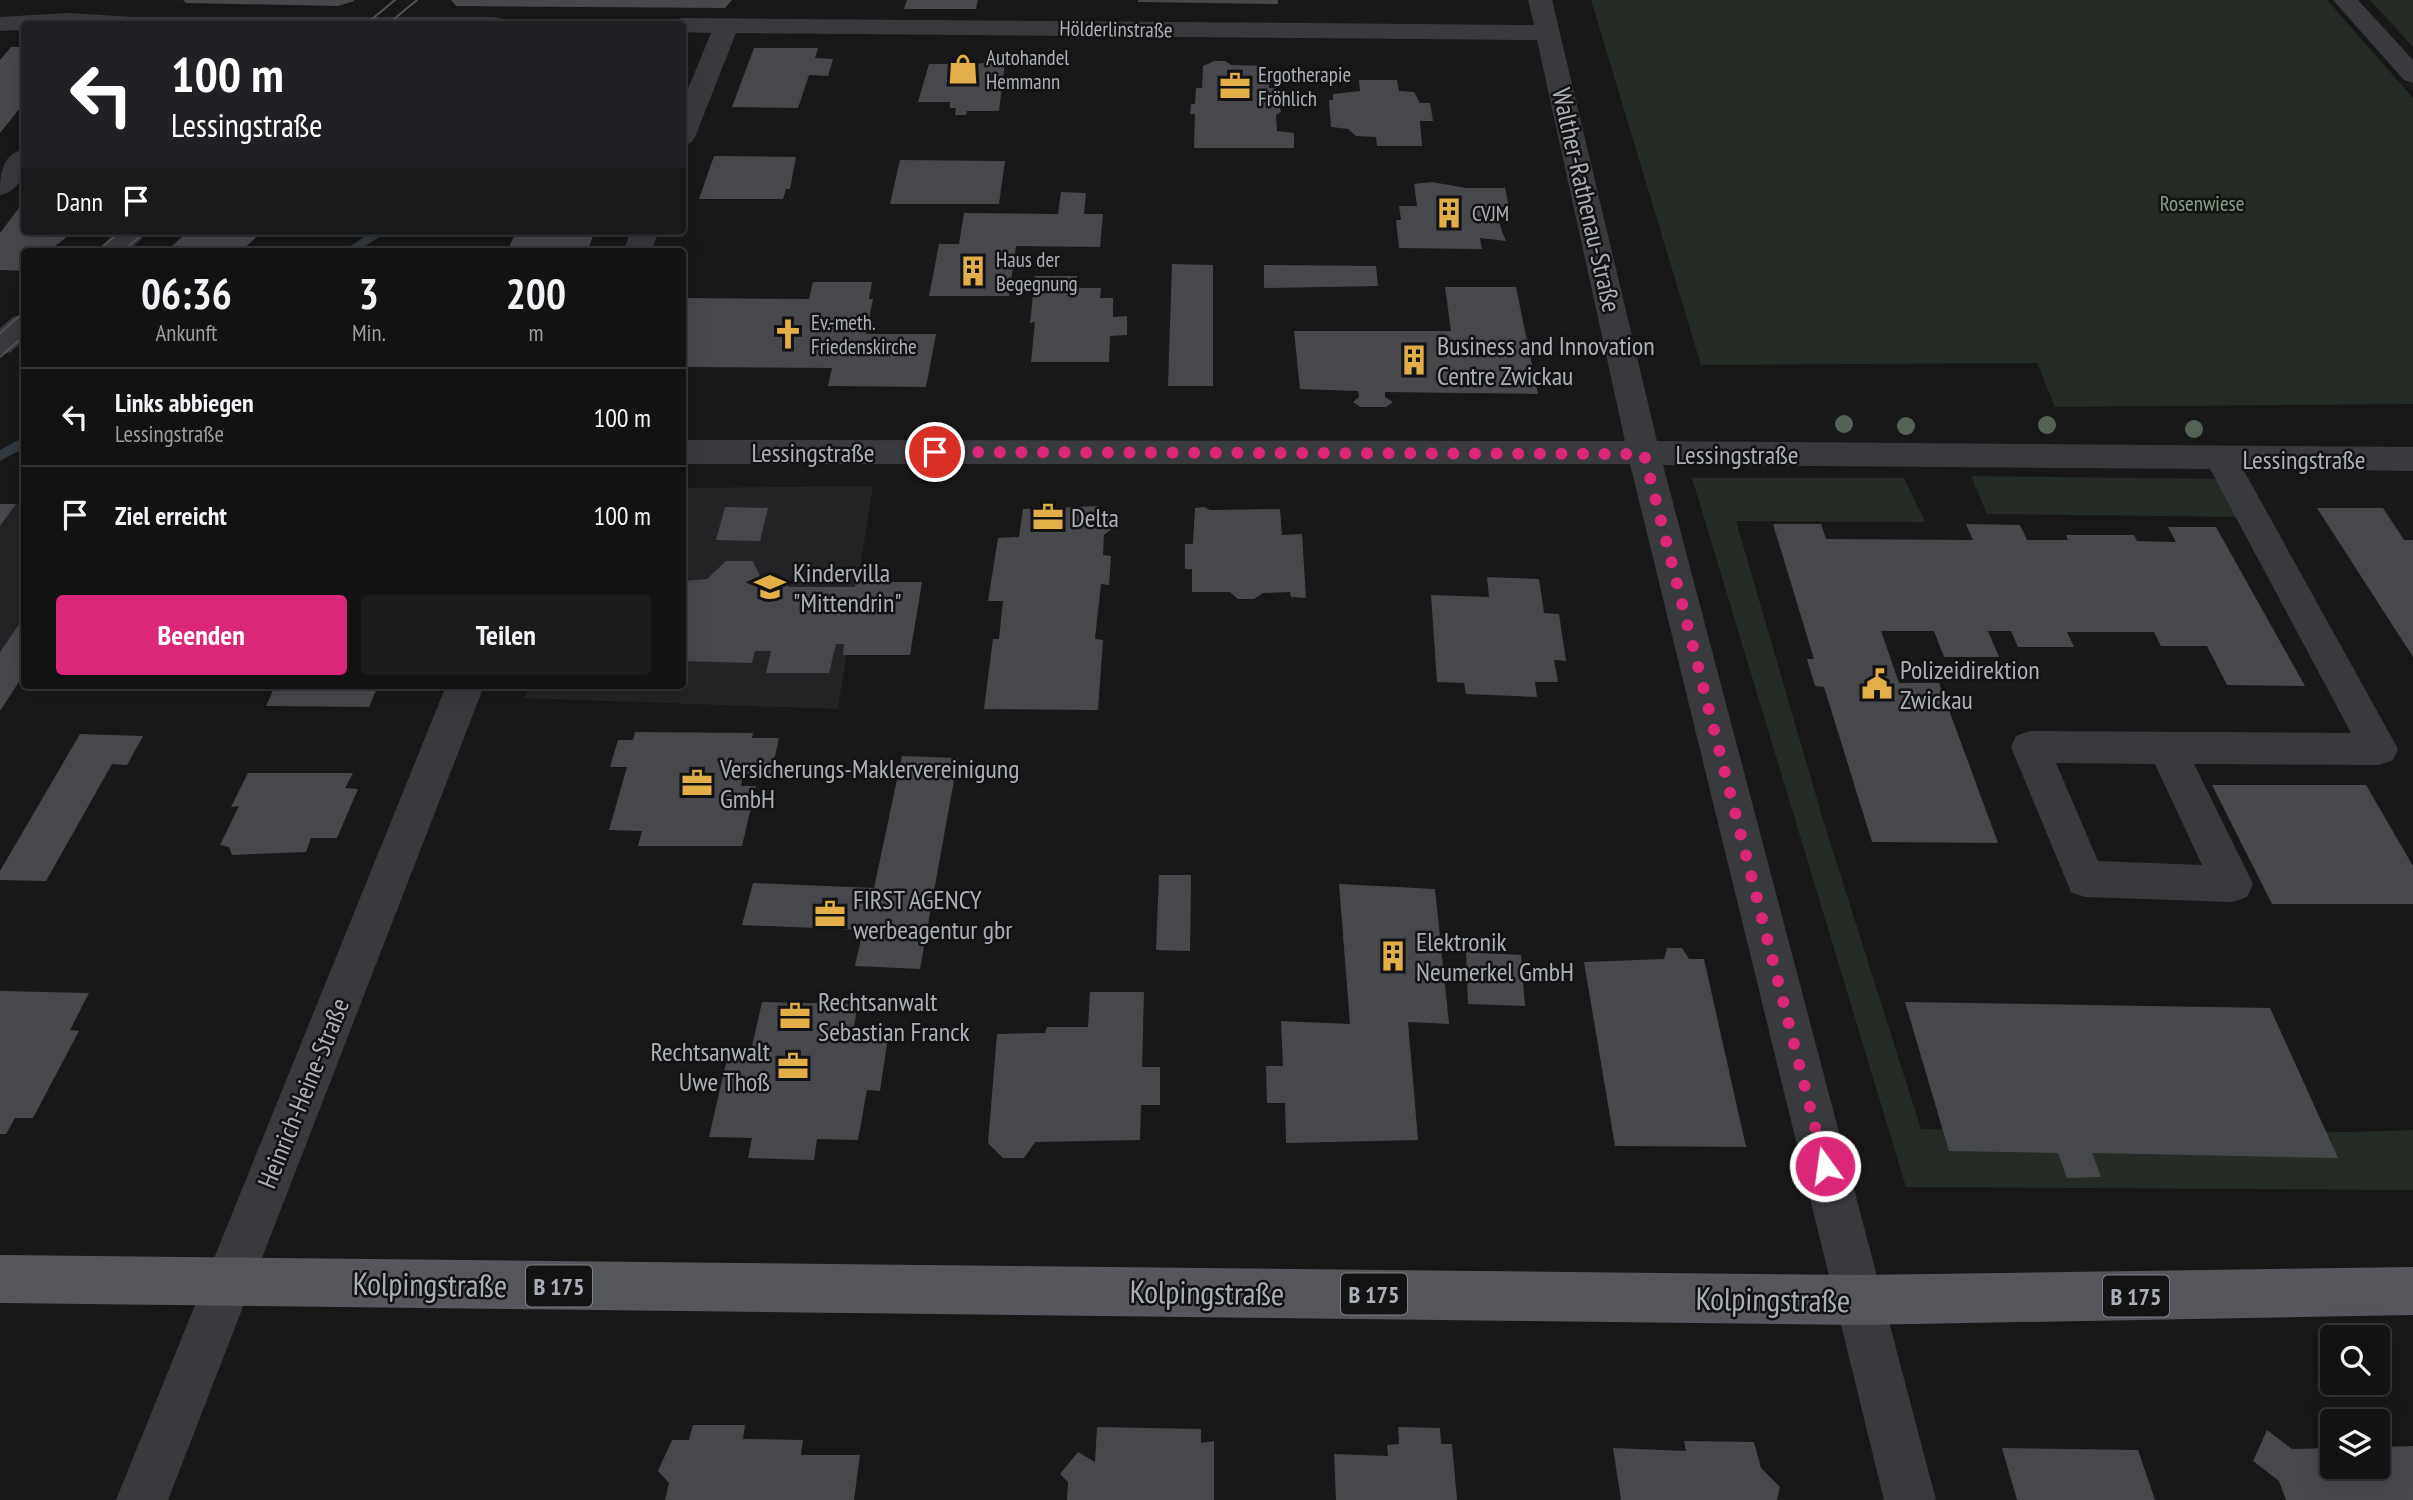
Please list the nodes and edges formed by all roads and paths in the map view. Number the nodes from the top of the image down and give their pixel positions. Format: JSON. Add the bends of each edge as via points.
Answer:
{"nodes":[{"id":1,"x":145,"y":0,"type":"edge"},
{"id":2,"x":405,"y":0,"type":"edge"},
{"id":3,"x":1540,"y":0,"type":"edge"},
{"id":4,"x":2345,"y":0,"type":"edge"},
{"id":5,"x":51,"y":21,"type":"edge"},
{"id":6,"x":84,"y":21,"type":"edge"},
{"id":7,"x":134,"y":21,"type":"edge"},
{"id":8,"x":380,"y":21,"type":"edge"},
{"id":9,"x":21,"y":23,"type":"edge"},
{"id":10,"x":0,"y":24,"type":"edge"},
{"id":11,"x":686,"y":26,"type":"edge"},
{"id":12,"x":726,"y":26,"type":"junction"},
{"id":13,"x":1549,"y":33,"type":"junction"},
{"id":14,"x":2413,"y":75,"type":"edge"},
{"id":15,"x":686,"y":127,"type":"edge"},
{"id":16,"x":21,"y":161,"type":"edge"},
{"id":17,"x":0,"y":187,"type":"edge"},
{"id":18,"x":130,"y":235,"type":"edge"},
{"id":19,"x":115,"y":248,"type":"edge"},
{"id":20,"x":686,"y":452,"type":"edge"},
{"id":21,"x":1644,"y":454,"type":"junction"},
{"id":22,"x":2221,"y":459,"type":"junction"},
{"id":23,"x":2413,"y":459,"type":"edge"},
{"id":24,"x":464,"y":689,"type":"edge"},
{"id":25,"x":2166,"y":749,"type":"junction"},
{"id":26,"x":0,"y":1279,"type":"edge"},
{"id":27,"x":228,"y":1282,"type":"junction"},
{"id":28,"x":2413,"y":1291,"type":"edge"},
{"id":29,"x":1859,"y":1300,"type":"junction"},
{"id":30,"x":142,"y":1500,"type":"edge"},
{"id":31,"x":1910,"y":1500,"type":"edge"}],
"edges":[{"from":1,"to":7,"type":"street"},
{"from":2,"to":8,"type":"street"},
{"from":3,"to":13,"type":"street","name":"Walther-Rathenau-Straße"},
{"from":4,"to":14,"type":"street"},
{"from":5,"to":6,"type":"street"},
{"from":9,"to":10,"type":"street"},
{"from":11,"to":12,"type":"street","name":"Hölderlinstraße"},
{"from":12,"to":13,"type":"street","name":"Hölderlinstraße","via":[[761,15]]},
{"from":12,"to":15,"type":"street"},
{"from":13,"to":21,"type":"street","name":"Walther-Rathenau-Straße"},
{"from":16,"to":17,"type":"street"},
{"from":18,"to":19,"type":"street"},
{"from":20,"to":21,"type":"street","name":"Lessingstraße"},
{"from":21,"to":22,"type":"street","name":"Lessingstraße"},
{"from":21,"to":29,"type":"street","name":"Walther-Rathenau-Straße"},
{"from":22,"to":23,"type":"street","name":"Lessingstraße"},
{"from":22,"to":25,"type":"street","via":[[2379,749]]},
{"from":24,"to":27,"type":"street","name":"Heinrich-Heine-Straße"},
{"from":25,"to":25,"type":"street","via":[[2030,747],[2085,879],[2232,884]]},
{"from":26,"to":27,"type":"main road","name":"Kolpingstraße","number":"B 175"},
{"from":27,"to":29,"type":"main road","name":"Kolpingstraße","number":"B 175"},
{"from":27,"to":30,"type":"street","name":"Heinrich-Heine-Straße"},
{"from":28,"to":29,"type":"main road","name":"Kolpingstraße","number":"B 175"},
{"from":29,"to":31,"type":"street","name":"Walther-Rathenau-Straße"}]}
